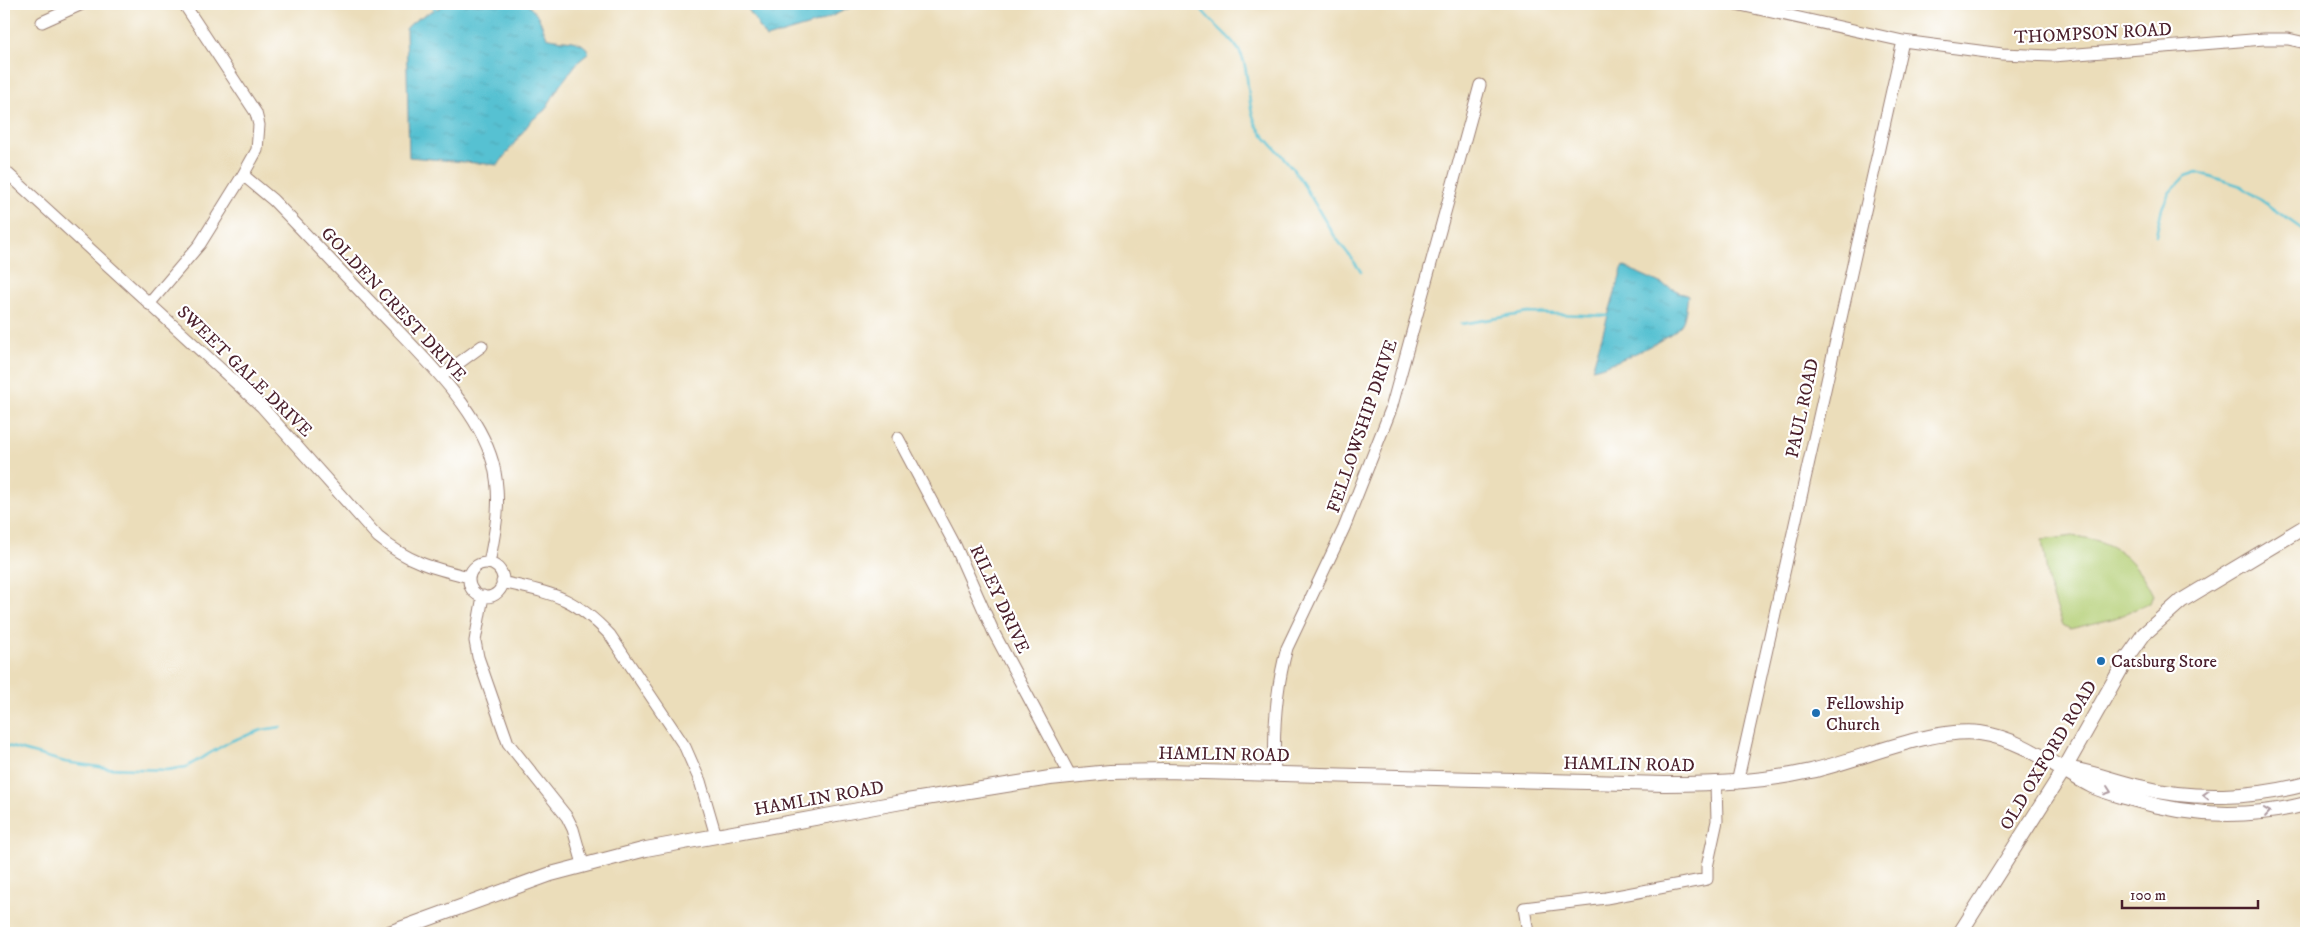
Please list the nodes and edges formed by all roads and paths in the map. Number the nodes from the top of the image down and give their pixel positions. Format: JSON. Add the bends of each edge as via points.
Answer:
{"nodes":[{"id":1,"x":82,"y":4,"type":"edge"},
{"id":2,"x":184,"y":4,"type":"edge"},
{"id":3,"x":1736,"y":4,"type":"edge"},
{"id":4,"x":42,"y":22,"type":"dead end"},
{"id":5,"x":1903,"y":41,"type":"junction"},
{"id":6,"x":2306,"y":43,"type":"edge"},
{"id":7,"x":1480,"y":85,"type":"dead end"},
{"id":8,"x":4,"y":170,"type":"edge"},
{"id":9,"x":243,"y":175,"type":"junction"},
{"id":10,"x":148,"y":304,"type":"junction"},
{"id":11,"x":482,"y":346,"type":"dead end"},
{"id":12,"x":441,"y":376,"type":"junction"},
{"id":13,"x":898,"y":438,"type":"dead end"},
{"id":14,"x":2306,"y":526,"type":"edge"},
{"id":15,"x":489,"y":563,"type":"junction"},
{"id":16,"x":469,"y":576,"type":"junction"},
{"id":17,"x":502,"y":582,"type":"junction"},
{"id":18,"x":483,"y":596,"type":"junction"},
{"id":19,"x":2065,"y":768,"type":"junction"},
{"id":20,"x":1274,"y":774,"type":"junction"},
{"id":21,"x":1070,"y":775,"type":"junction"},
{"id":22,"x":1737,"y":783,"type":"junction"},
{"id":23,"x":1716,"y":784,"type":"junction"},
{"id":24,"x":2306,"y":784,"type":"edge"},
{"id":25,"x":2306,"y":804,"type":"edge"},
{"id":26,"x":716,"y":836,"type":"junction"},
{"id":27,"x":583,"y":864,"type":"junction"},
{"id":28,"x":389,"y":933,"type":"edge"},
{"id":29,"x":1528,"y":933,"type":"edge"},
{"id":30,"x":1960,"y":933,"type":"edge"}],
"edges":[{"from":1,"to":4,"type":"street"},
{"from":2,"to":9,"type":"street","via":[[256,113],[259,126],[256,150]]},
{"from":3,"to":5,"type":"street","name":"THOMPSON ROAD"},
{"from":5,"to":6,"type":"street","name":"THOMPSON ROAD","via":[[2002,54],[2053,56],[2264,39]]},
{"from":5,"to":22,"type":"street","name":"PAUL ROAD"},
{"from":7,"to":20,"type":"street","name":"FELLOWSHIP DRIVE","via":[[1391,409],[1344,528],[1287,648],[1275,724]]},
{"from":8,"to":10,"type":"street","name":"SWEET GALE DRIVE"},
{"from":9,"to":10,"type":"street","via":[[200,244]]},
{"from":9,"to":12,"type":"street","name":"GOLDEN CREST DRIVE","via":[[273,200]]},
{"from":10,"to":16,"type":"street","name":"SWEET GALE DRIVE","via":[[262,407],[378,537],[418,563]]},
{"from":11,"to":12,"type":"street"},
{"from":12,"to":15,"type":"street","name":"GOLDEN CREST DRIVE","via":[[473,421],[492,460],[499,508]]},
{"from":13,"to":21,"type":"street","name":"RILEY DRIVE","via":[[955,545],[994,634]]},
{"from":14,"to":19,"type":"street","name":"OLD OXFORD ROAD","via":[[2194,592],[2158,619],[2127,658]]},
{"from":15,"to":16,"type":"street","via":[[476,566]]},
{"from":15,"to":17,"type":"street","via":[[499,570]]},
{"from":16,"to":18,"type":"street","via":[[472,589]]},
{"from":17,"to":18,"type":"street","via":[[496,593]]},
{"from":17,"to":26,"type":"street","via":[[547,591],[570,601],[610,635],[685,747],[700,781]]},
{"from":18,"to":27,"type":"street","via":[[474,641],[508,743],[567,817]]},
{"from":19,"to":22,"type":"street","name":"HAMLIN ROAD","via":[[2002,738],[1968,733],[1930,738],[1812,771]]},
{"from":24,"to":19,"type":"street","one_way":true,"via":[[2246,795],[2182,794]]},
{"from":19,"to":25,"type":"street","one_way":true,"via":[[2093,786],[2176,811],[2237,815],[2272,812]]},
{"from":19,"to":30,"type":"street","name":"OLD OXFORD ROAD"},
{"from":20,"to":21,"type":"street","name":"HAMLIN ROAD","via":[[1138,771]]},
{"from":20,"to":23,"type":"street","name":"HAMLIN ROAD"},
{"from":21,"to":26,"type":"street","name":"HAMLIN ROAD"},
{"from":22,"to":23,"type":"street","name":"HAMLIN ROAD"},
{"from":23,"to":29,"type":"street","via":[[1717,822],[1706,879],[1606,898],[1524,908]]},
{"from":26,"to":27,"type":"street","name":"HAMLIN ROAD"},
{"from":27,"to":28,"type":"street","name":"HAMLIN ROAD"}]}
